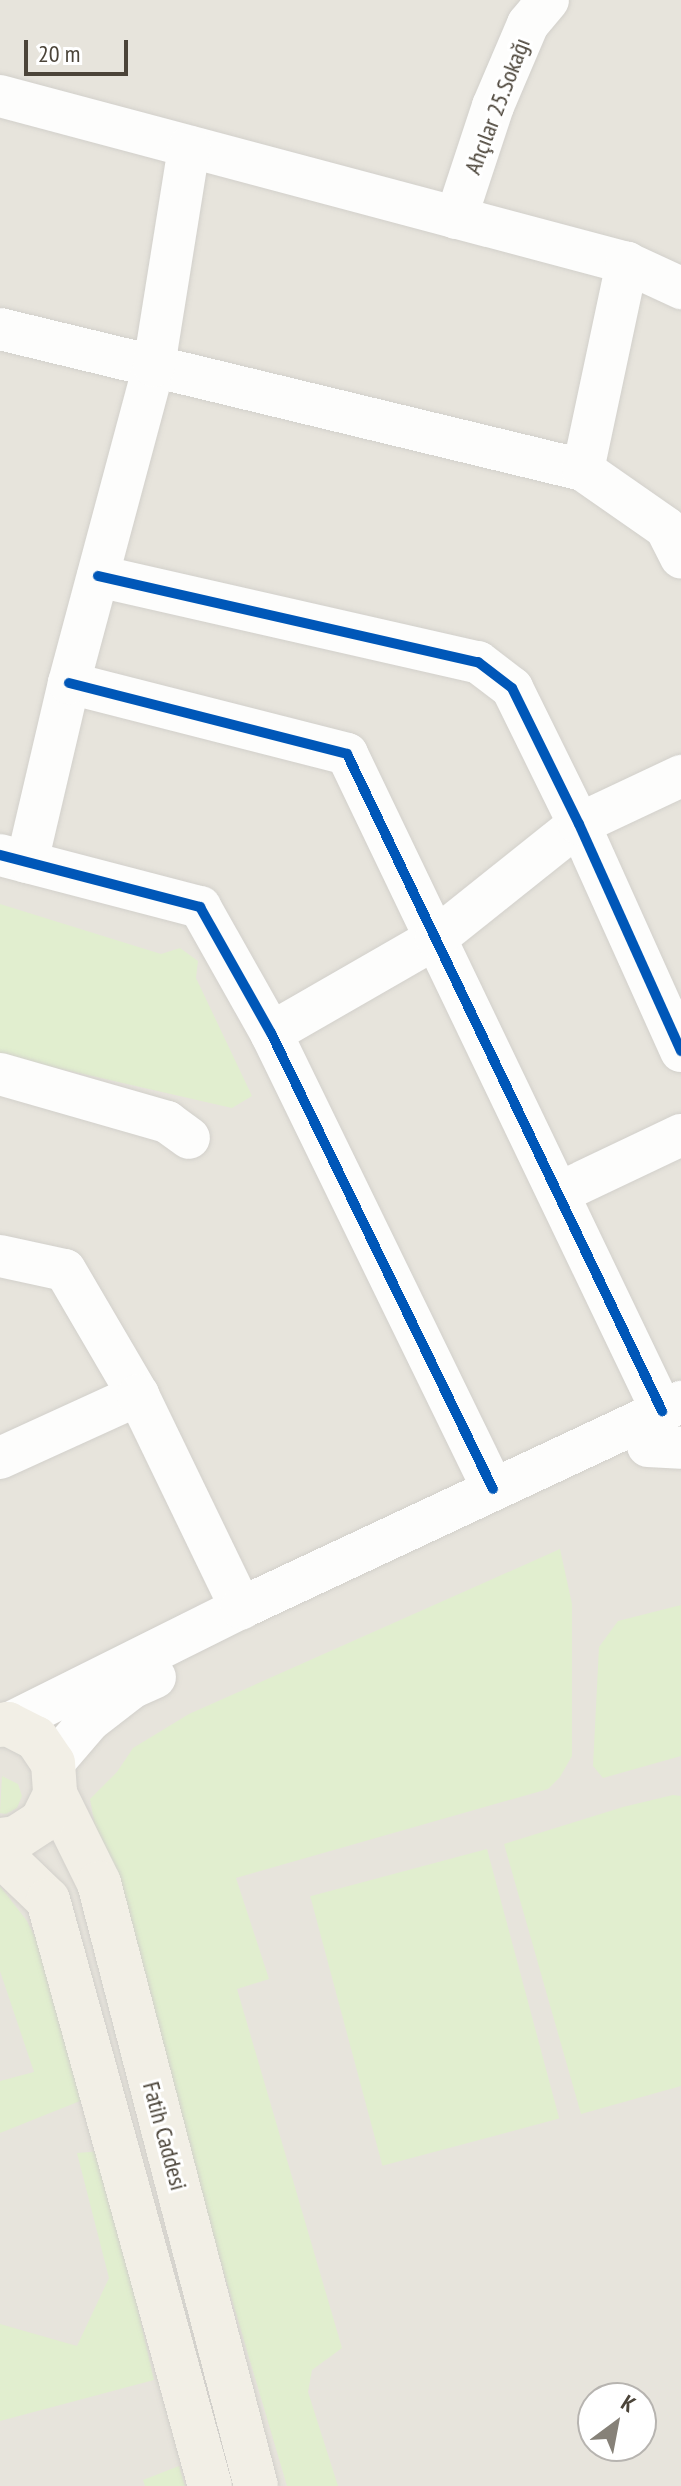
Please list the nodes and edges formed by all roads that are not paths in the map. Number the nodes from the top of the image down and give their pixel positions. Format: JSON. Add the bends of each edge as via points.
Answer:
{"nodes":[{"id":1,"x":548,"y":0,"type":"edge"},
{"id":2,"x":0,"y":96,"type":"edge"},
{"id":3,"x":189,"y":147,"type":"junction"},
{"id":4,"x":456,"y":218,"type":"junction"},
{"id":5,"x":627,"y":263,"type":"junction"},
{"id":6,"x":681,"y":288,"type":"edge"},
{"id":7,"x":0,"y":329,"type":"edge"},
{"id":8,"x":154,"y":366,"type":"junction"},
{"id":9,"x":583,"y":470,"type":"junction"},
{"id":10,"x":681,"y":557,"type":"edge"},
{"id":11,"x":98,"y":576,"type":"junction"},
{"id":12,"x":69,"y":683,"type":"junction"},
{"id":13,"x":681,"y":776,"type":"edge"},
{"id":14,"x":579,"y":824,"type":"junction"},
{"id":15,"x":14,"y":859,"type":"edge"},
{"id":16,"x":436,"y":938,"type":"junction"},
{"id":17,"x":271,"y":1033,"type":"junction"},
{"id":18,"x":681,"y":1051,"type":"edge"},
{"id":19,"x":0,"y":1074,"type":"edge"},
{"id":20,"x":681,"y":1135,"type":"edge"},
{"id":21,"x":189,"y":1138,"type":"dead end"},
{"id":22,"x":559,"y":1193,"type":"junction"},
{"id":23,"x":0,"y":1256,"type":"edge"},
{"id":24,"x":138,"y":1395,"type":"junction"},
{"id":25,"x":671,"y":1428,"type":"edge"},
{"id":26,"x":0,"y":1458,"type":"edge"},
{"id":27,"x":493,"y":1489,"type":"junction"},
{"id":28,"x":241,"y":1608,"type":"junction"},
{"id":29,"x":4,"y":1724,"type":"edge"},
{"id":30,"x":54,"y":1778,"type":"junction"},
{"id":31,"x":0,"y":1840,"type":"edge"},
{"id":32,"x":0,"y":1854,"type":"edge"},
{"id":33,"x":210,"y":2486,"type":"edge"},
{"id":34,"x":256,"y":2486,"type":"edge"}],
"edges":[{"from":1,"to":4,"type":"street","name":"Ahçılar 25.Sokağı","via":[[528,24],[499,92]]},
{"from":2,"to":3,"type":"street"},
{"from":3,"to":4,"type":"street"},
{"from":3,"to":8,"type":"street"},
{"from":4,"to":5,"type":"street"},
{"from":5,"to":6,"type":"street"},
{"from":5,"to":9,"type":"street"},
{"from":7,"to":8,"type":"street"},
{"from":8,"to":9,"type":"street"},
{"from":8,"to":11,"type":"street"},
{"from":9,"to":10,"type":"street","via":[[666,528]]},
{"from":11,"to":12,"type":"street"},
{"from":11,"to":14,"type":"street","via":[[478,662],[512,688]]},
{"from":12,"to":15,"type":"street"},
{"from":12,"to":16,"type":"street","via":[[347,754]]},
{"from":13,"to":14,"type":"street"},
{"from":14,"to":16,"type":"street"},
{"from":14,"to":18,"type":"street"},
{"from":15,"to":17,"type":"street","via":[[200,907]]},
{"from":16,"to":17,"type":"street"},
{"from":16,"to":22,"type":"street"},
{"from":17,"to":27,"type":"street"},
{"from":19,"to":21,"type":"street","via":[[167,1122]]},
{"from":20,"to":22,"type":"street"},
{"from":22,"to":25,"type":"street"},
{"from":23,"to":24,"type":"street","via":[[65,1270]]},
{"from":24,"to":26,"type":"street"},
{"from":24,"to":28,"type":"street"},
{"from":25,"to":27,"type":"street"},
{"from":25,"to":30,"type":"street","via":[[133,1687],[89,1721]]},
{"from":27,"to":28,"type":"street"},
{"from":28,"to":29,"type":"street"},
{"from":29,"to":30,"type":"main road","name":"Fatih Caddesi","via":[[36,1738]]},
{"from":30,"to":31,"type":"main road","via":[[42,1821],[16,1838]]},
{"from":30,"to":34,"type":"main road","name":"Fatih Caddesi","via":[[99,1883]]},
{"from":32,"to":33,"type":"main road","name":"Fatih Caddesi","via":[[48,1900]]}]}
